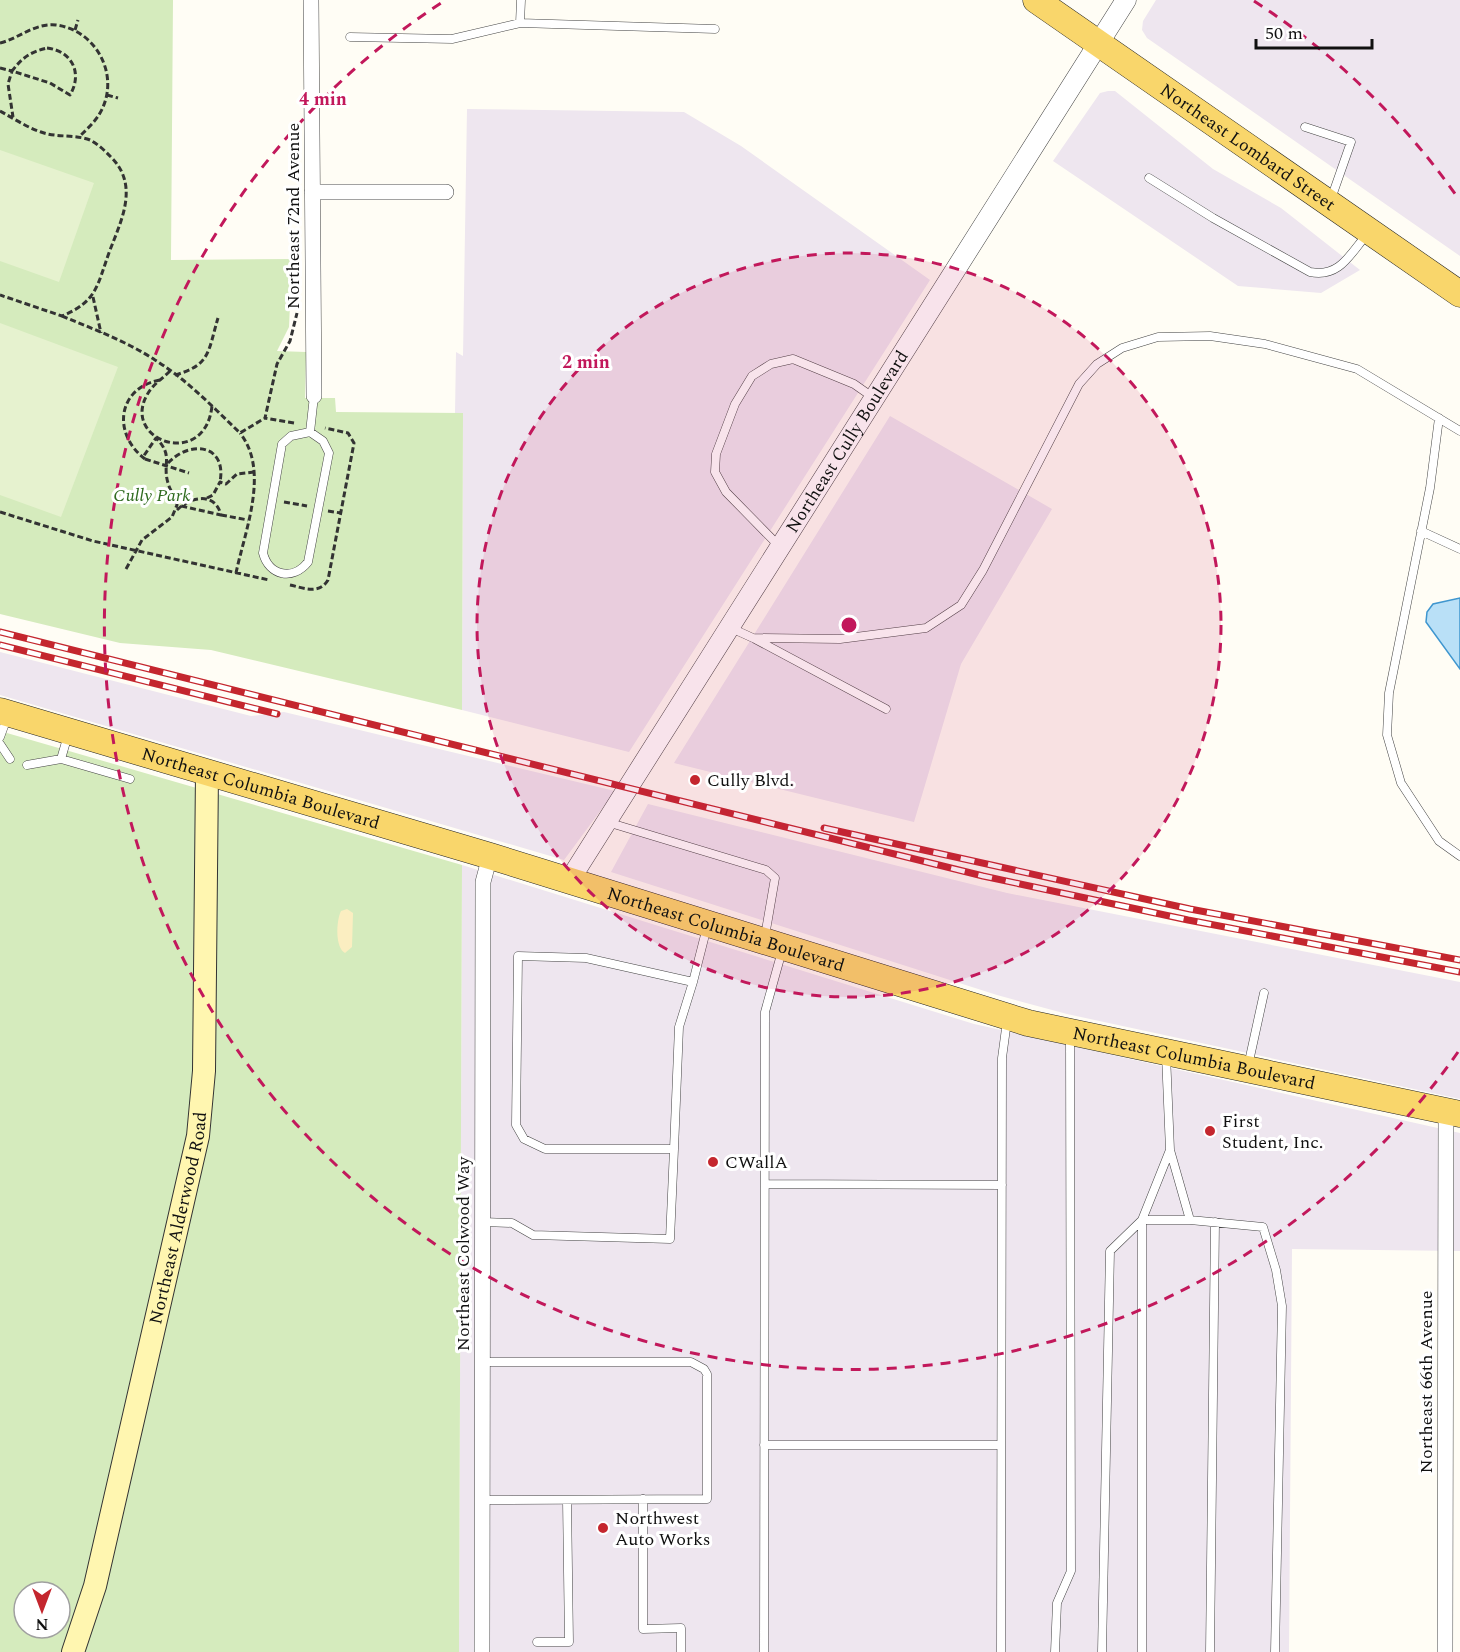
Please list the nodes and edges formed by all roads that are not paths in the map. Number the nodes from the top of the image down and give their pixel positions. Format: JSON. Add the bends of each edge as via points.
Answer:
{"nodes":[{"id":1,"x":311,"y":0,"type":"edge"},
{"id":2,"x":521,"y":0,"type":"edge"},
{"id":3,"x":1036,"y":0,"type":"edge"},
{"id":4,"x":1125,"y":0,"type":"edge"},
{"id":5,"x":520,"y":23,"type":"junction"},
{"id":6,"x":715,"y":29,"type":"dead end"},
{"id":7,"x":350,"y":37,"type":"dead end"},
{"id":8,"x":1100,"y":42,"type":"junction"},
{"id":9,"x":1305,"y":127,"type":"dead end"},
{"id":10,"x":1149,"y":178,"type":"dead end"},
{"id":11,"x":312,"y":192,"type":"junction"},
{"id":12,"x":446,"y":192,"type":"dead end"},
{"id":13,"x":1329,"y":203,"type":"junction"},
{"id":14,"x":1370,"y":231,"type":"junction"},
{"id":15,"x":1460,"y":293,"type":"edge"},
{"id":16,"x":314,"y":396,"type":"joint"},
{"id":17,"x":874,"y":398,"type":"junction"},
{"id":18,"x":1439,"y":418,"type":"junction"},
{"id":19,"x":310,"y":429,"type":"junction"},
{"id":20,"x":1460,"y":431,"type":"edge"},
{"id":21,"x":1421,"y":531,"type":"junction"},
{"id":22,"x":780,"y":547,"type":"junction"},
{"id":23,"x":1460,"y":549,"type":"edge"},
{"id":24,"x":730,"y":627,"type":"junction"},
{"id":25,"x":753,"y":638,"type":"junction"},
{"id":26,"x":886,"y":709,"type":"dead end"},
{"id":27,"x":3,"y":720,"type":"edge"},
{"id":28,"x":69,"y":732,"type":"junction"},
{"id":29,"x":0,"y":744,"type":"edge"},
{"id":30,"x":10,"y":759,"type":"dead end"},
{"id":31,"x":61,"y":759,"type":"junction"},
{"id":32,"x":27,"y":765,"type":"dead end"},
{"id":33,"x":207,"y":773,"type":"junction"},
{"id":34,"x":130,"y":779,"type":"dead end"},
{"id":35,"x":607,"y":822,"type":"junction"},
{"id":36,"x":490,"y":856,"type":"junction"},
{"id":37,"x":1460,"y":856,"type":"edge"},
{"id":38,"x":569,"y":881,"type":"junction"},
{"id":39,"x":707,"y":922,"type":"junction"},
{"id":40,"x":774,"y":943,"type":"junction"},
{"id":41,"x":693,"y":982,"type":"junction"},
{"id":42,"x":1264,"y":993,"type":"dead end"},
{"id":43,"x":1008,"y":1017,"type":"junction"},
{"id":44,"x":1070,"y":1033,"type":"junction"},
{"id":45,"x":1166,"y":1054,"type":"junction"},
{"id":46,"x":1247,"y":1070,"type":"junction"},
{"id":47,"x":1453,"y":1113,"type":"edge"},
{"id":48,"x":674,"y":1149,"type":"junction"},
{"id":49,"x":1170,"y":1150,"type":"junction"},
{"id":50,"x":765,"y":1184,"type":"junction"},
{"id":51,"x":1002,"y":1185,"type":"junction"},
{"id":52,"x":1142,"y":1220,"type":"junction"},
{"id":53,"x":1190,"y":1220,"type":"junction"},
{"id":54,"x":483,"y":1222,"type":"junction"},
{"id":55,"x":1215,"y":1222,"type":"junction"},
{"id":56,"x":483,"y":1362,"type":"junction"},
{"id":57,"x":764,"y":1445,"type":"junction"},
{"id":58,"x":1001,"y":1445,"type":"junction"},
{"id":59,"x":643,"y":1499,"type":"junction"},
{"id":60,"x":482,"y":1500,"type":"junction"},
{"id":61,"x":567,"y":1500,"type":"junction"},
{"id":62,"x":537,"y":1642,"type":"dead end"},
{"id":63,"x":74,"y":1652,"type":"edge"},
{"id":64,"x":482,"y":1652,"type":"edge"},
{"id":65,"x":681,"y":1652,"type":"edge"},
{"id":66,"x":764,"y":1652,"type":"edge"},
{"id":67,"x":1001,"y":1652,"type":"edge"},
{"id":68,"x":1055,"y":1652,"type":"edge"},
{"id":69,"x":1102,"y":1652,"type":"edge"},
{"id":70,"x":1142,"y":1652,"type":"edge"},
{"id":71,"x":1210,"y":1652,"type":"edge"},
{"id":72,"x":1275,"y":1652,"type":"edge"},
{"id":73,"x":1445,"y":1652,"type":"edge"}],
"edges":[{"from":1,"to":11,"type":"street","name":"Northeast 72nd Avenue"},
{"from":2,"to":5,"type":"lane"},
{"from":3,"to":8,"type":"main road","name":"Northeast Lombard Street"},
{"from":4,"to":8,"type":"street","name":"Northeast Cully Boulevard"},
{"from":5,"to":6,"type":"lane"},
{"from":5,"to":7,"type":"lane","via":[[452,39]]},
{"from":8,"to":13,"type":"main road","name":"Northeast Lombard Street"},
{"from":8,"to":17,"type":"street","name":"Northeast Cully Boulevard"},
{"from":9,"to":13,"type":"lane","via":[[1351,142]]},
{"from":10,"to":14,"type":"lane","via":[[1310,272],[1324,275],[1335,271]]},
{"from":11,"to":12,"type":"street"},
{"from":11,"to":16,"type":"street","name":"Northeast 72nd Avenue"},
{"from":13,"to":14,"type":"main road","name":"Northeast Lombard Street"},
{"from":14,"to":15,"type":"main road","name":"Northeast Lombard Street"},
{"from":16,"to":19,"type":"lane"},
{"from":17,"to":22,"type":"street","name":"Northeast Cully Boulevard"},
{"from":17,"to":22,"type":"lane","via":[[854,384],[793,359],[771,364],[752,376],[735,404],[716,454],[715,472],[726,492]]},
{"from":18,"to":20,"type":"lane"},
{"from":18,"to":21,"type":"lane"},
{"from":18,"to":25,"type":"lane","via":[[1357,369],[1265,344],[1210,336],[1158,337],[1140,342],[1097,364],[1079,384],[983,570],[961,604],[926,628],[840,639]]},
{"from":19,"to":19,"type":"lane","via":[[329,453],[319,509],[308,562],[297,572],[282,574],[269,566],[263,553],[282,444]]},
{"from":21,"to":23,"type":"lane"},
{"from":21,"to":37,"type":"lane","via":[[1389,693],[1388,735],[1401,783],[1439,841]]},
{"from":22,"to":24,"type":"street","name":"Northeast Cully Boulevard"},
{"from":24,"to":25,"type":"lane"},
{"from":24,"to":35,"type":"street","name":"Northeast Cully Boulevard"},
{"from":25,"to":26,"type":"lane"},
{"from":27,"to":28,"type":"main road","name":"Northeast Columbia Boulevard"},
{"from":28,"to":31,"type":"lane"},
{"from":28,"to":33,"type":"main road","name":"Northeast Columbia Boulevard"},
{"from":29,"to":30,"type":"lane"},
{"from":31,"to":32,"type":"lane"},
{"from":31,"to":34,"type":"lane"},
{"from":33,"to":36,"type":"main road","name":"Northeast Columbia Boulevard"},
{"from":33,"to":63,"type":"main road","name":"Northeast Alderwood Road","via":[[204,1071],[199,1127],[102,1556]]},
{"from":35,"to":38,"type":"street","name":"Northeast Cully Boulevard"},
{"from":35,"to":40,"type":"lane","via":[[766,870],[776,878]]},
{"from":36,"to":38,"type":"main road","name":"Northeast Columbia Boulevard"},
{"from":36,"to":54,"type":"street","name":"Northeast Colwood Way","via":[[483,882]]},
{"from":38,"to":39,"type":"main road","name":"Northeast Columbia Boulevard"},
{"from":39,"to":40,"type":"main road","name":"Northeast Columbia Boulevard"},
{"from":39,"to":41,"type":"lane"},
{"from":40,"to":43,"type":"main road","name":"Northeast Columbia Boulevard"},
{"from":40,"to":50,"type":"lane","via":[[765,1012]]},
{"from":41,"to":48,"type":"lane","via":[[679,1027]]},
{"from":41,"to":48,"type":"lane","via":[[586,958],[518,956],[519,1133],[545,1149]]},
{"from":42,"to":46,"type":"lane"},
{"from":43,"to":44,"type":"main road","name":"Northeast Columbia Boulevard"},
{"from":43,"to":51,"type":"lane","via":[[1002,1058]]},
{"from":44,"to":45,"type":"main road","name":"Northeast Columbia Boulevard"},
{"from":44,"to":68,"type":"lane","via":[[1071,1571],[1057,1603]]},
{"from":45,"to":46,"type":"main road","name":"Northeast Columbia Boulevard"},
{"from":45,"to":49,"type":"lane"},
{"from":46,"to":47,"type":"main road","name":"Northeast Columbia Boulevard"},
{"from":47,"to":73,"type":"street","name":"Northeast 66th Avenue"},
{"from":48,"to":54,"type":"lane","via":[[670,1239],[533,1235],[512,1223]]},
{"from":49,"to":52,"type":"lane"},
{"from":49,"to":53,"type":"lane"},
{"from":50,"to":51,"type":"lane"},
{"from":50,"to":57,"type":"lane"},
{"from":51,"to":58,"type":"lane"},
{"from":52,"to":53,"type":"lane"},
{"from":52,"to":69,"type":"lane","via":[[1110,1251]]},
{"from":52,"to":70,"type":"lane"},
{"from":53,"to":55,"type":"lane"},
{"from":54,"to":56,"type":"street","name":"Northeast Colwood Way"},
{"from":55,"to":71,"type":"lane"},
{"from":55,"to":72,"type":"lane","via":[[1263,1227],[1282,1306]]},
{"from":56,"to":59,"type":"lane","via":[[691,1362],[704,1369],[707,1499]]},
{"from":56,"to":60,"type":"street","name":"Northeast Colwood Way"},
{"from":57,"to":58,"type":"lane"},
{"from":57,"to":66,"type":"lane"},
{"from":58,"to":67,"type":"lane"},
{"from":59,"to":61,"type":"lane"},
{"from":59,"to":65,"type":"lane","via":[[643,1629],[681,1628]]},
{"from":60,"to":61,"type":"lane"},
{"from":60,"to":64,"type":"street","name":"Northeast Colwood Way"},
{"from":61,"to":62,"type":"lane","via":[[569,1642]]}]}
